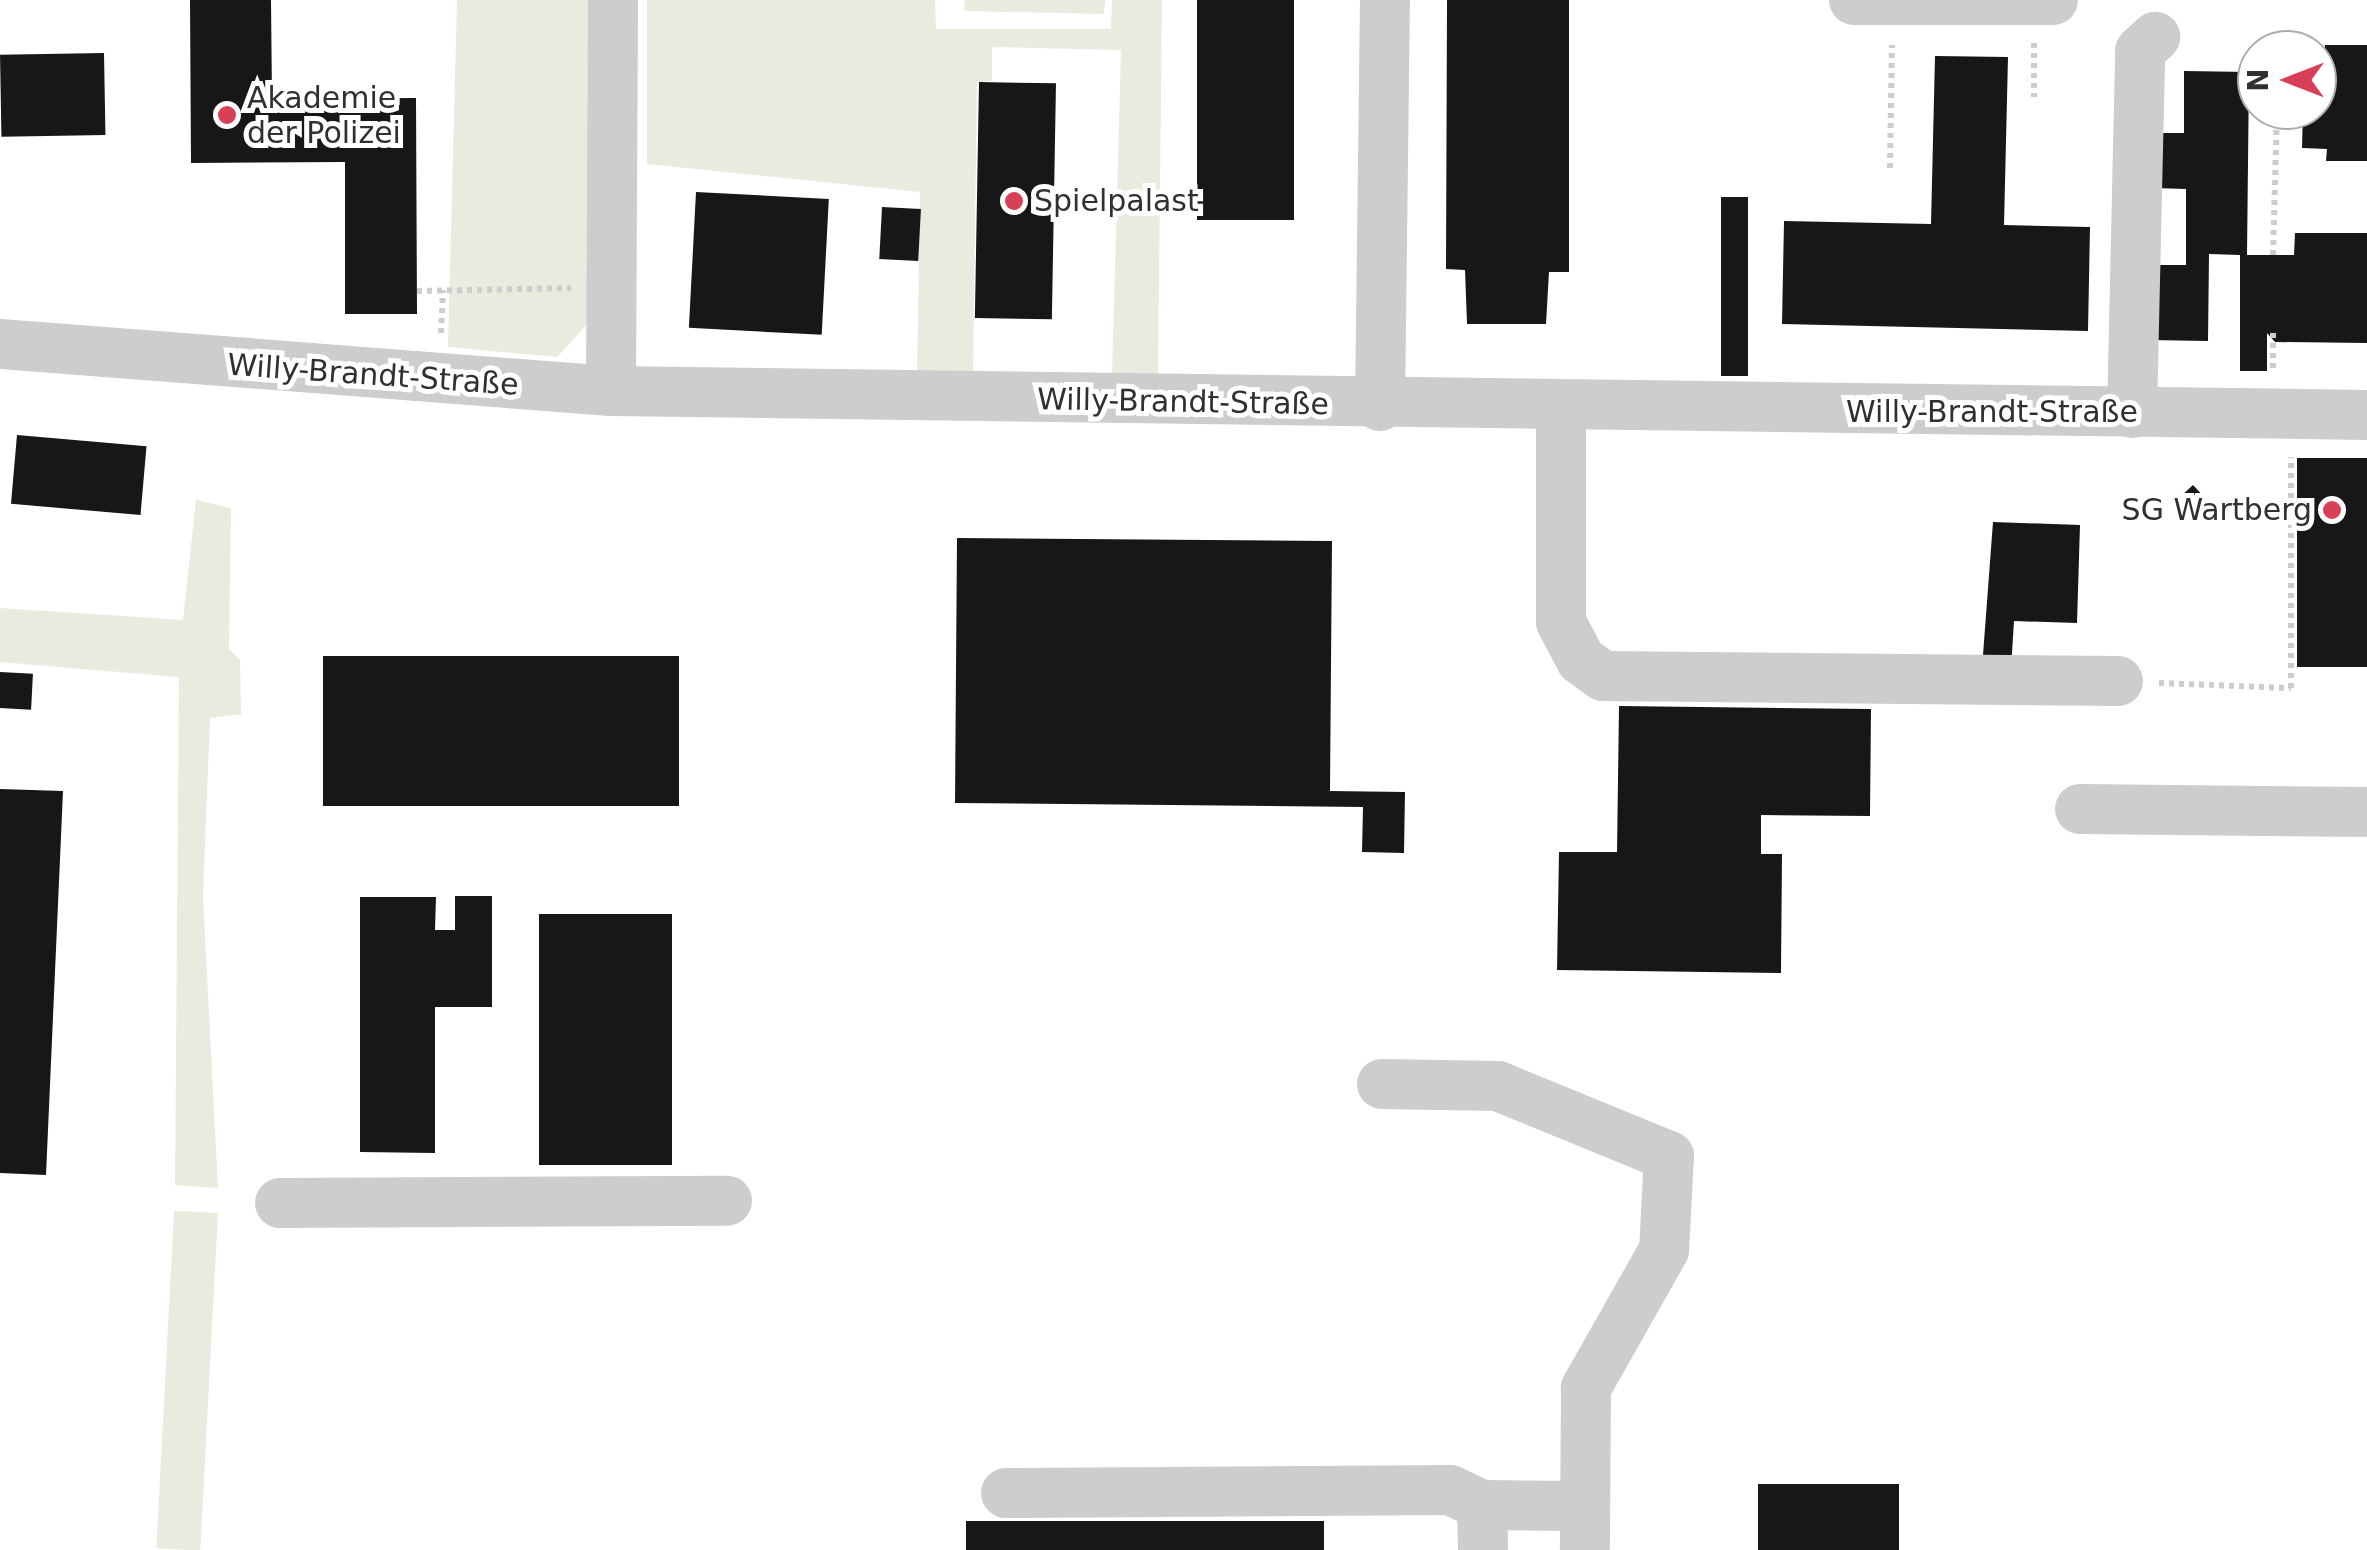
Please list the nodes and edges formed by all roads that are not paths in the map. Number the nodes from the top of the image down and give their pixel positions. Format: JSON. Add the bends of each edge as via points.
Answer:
{"nodes":[{"id":1,"x":613,"y":0,"type":"edge"},
{"id":2,"x":1384,"y":0,"type":"edge"},
{"id":3,"x":1854,"y":0,"type":"edge"},
{"id":4,"x":2044,"y":14,"type":"edge"},
{"id":5,"x":2154,"y":37,"type":"dead end"},
{"id":6,"x":0,"y":344,"type":"edge"},
{"id":7,"x":611,"y":392,"type":"junction"},
{"id":8,"x":1380,"y":406,"type":"junction"},
{"id":9,"x":1561,"y":409,"type":"junction"},
{"id":10,"x":2132,"y":413,"type":"junction"},
{"id":11,"x":2367,"y":415,"type":"edge"},
{"id":12,"x":2118,"y":681,"type":"road end"},
{"id":13,"x":2080,"y":809,"type":"dead end"},
{"id":14,"x":2367,"y":812,"type":"edge"},
{"id":15,"x":1382,"y":1084,"type":"dead end"},
{"id":16,"x":727,"y":1201,"type":"dead end"},
{"id":17,"x":280,"y":1203,"type":"dead end"},
{"id":18,"x":1006,"y":1493,"type":"dead end"},
{"id":19,"x":1482,"y":1528,"type":"edge"},
{"id":20,"x":1584,"y":1528,"type":"edge"}],
"edges":[{"from":1,"to":7,"type":"street"},
{"from":2,"to":8,"type":"street"},
{"from":3,"to":4,"type":"street"},
{"from":5,"to":10,"type":"street","via":[[2140,51]]},
{"from":6,"to":7,"type":"street","name":"Willy-Brandt-Straße"},
{"from":7,"to":8,"type":"street","name":"Willy-Brandt-Straße"},
{"from":8,"to":9,"type":"street","name":"Willy-Brandt-Straße"},
{"from":9,"to":10,"type":"street","name":"Willy-Brandt-Straße"},
{"from":9,"to":12,"type":"street","via":[[1560,622],[1581,660],[1603,676]]},
{"from":10,"to":11,"type":"street","name":"Willy-Brandt-Straße"},
{"from":13,"to":14,"type":"street"},
{"from":15,"to":20,"type":"street","via":[[1498,1086],[1668,1156],[1664,1250],[1586,1388]]},
{"from":16,"to":17,"type":"street"},
{"from":18,"to":19,"type":"street","via":[[1450,1490]]},
{"from":19,"to":20,"type":"street"}]}
